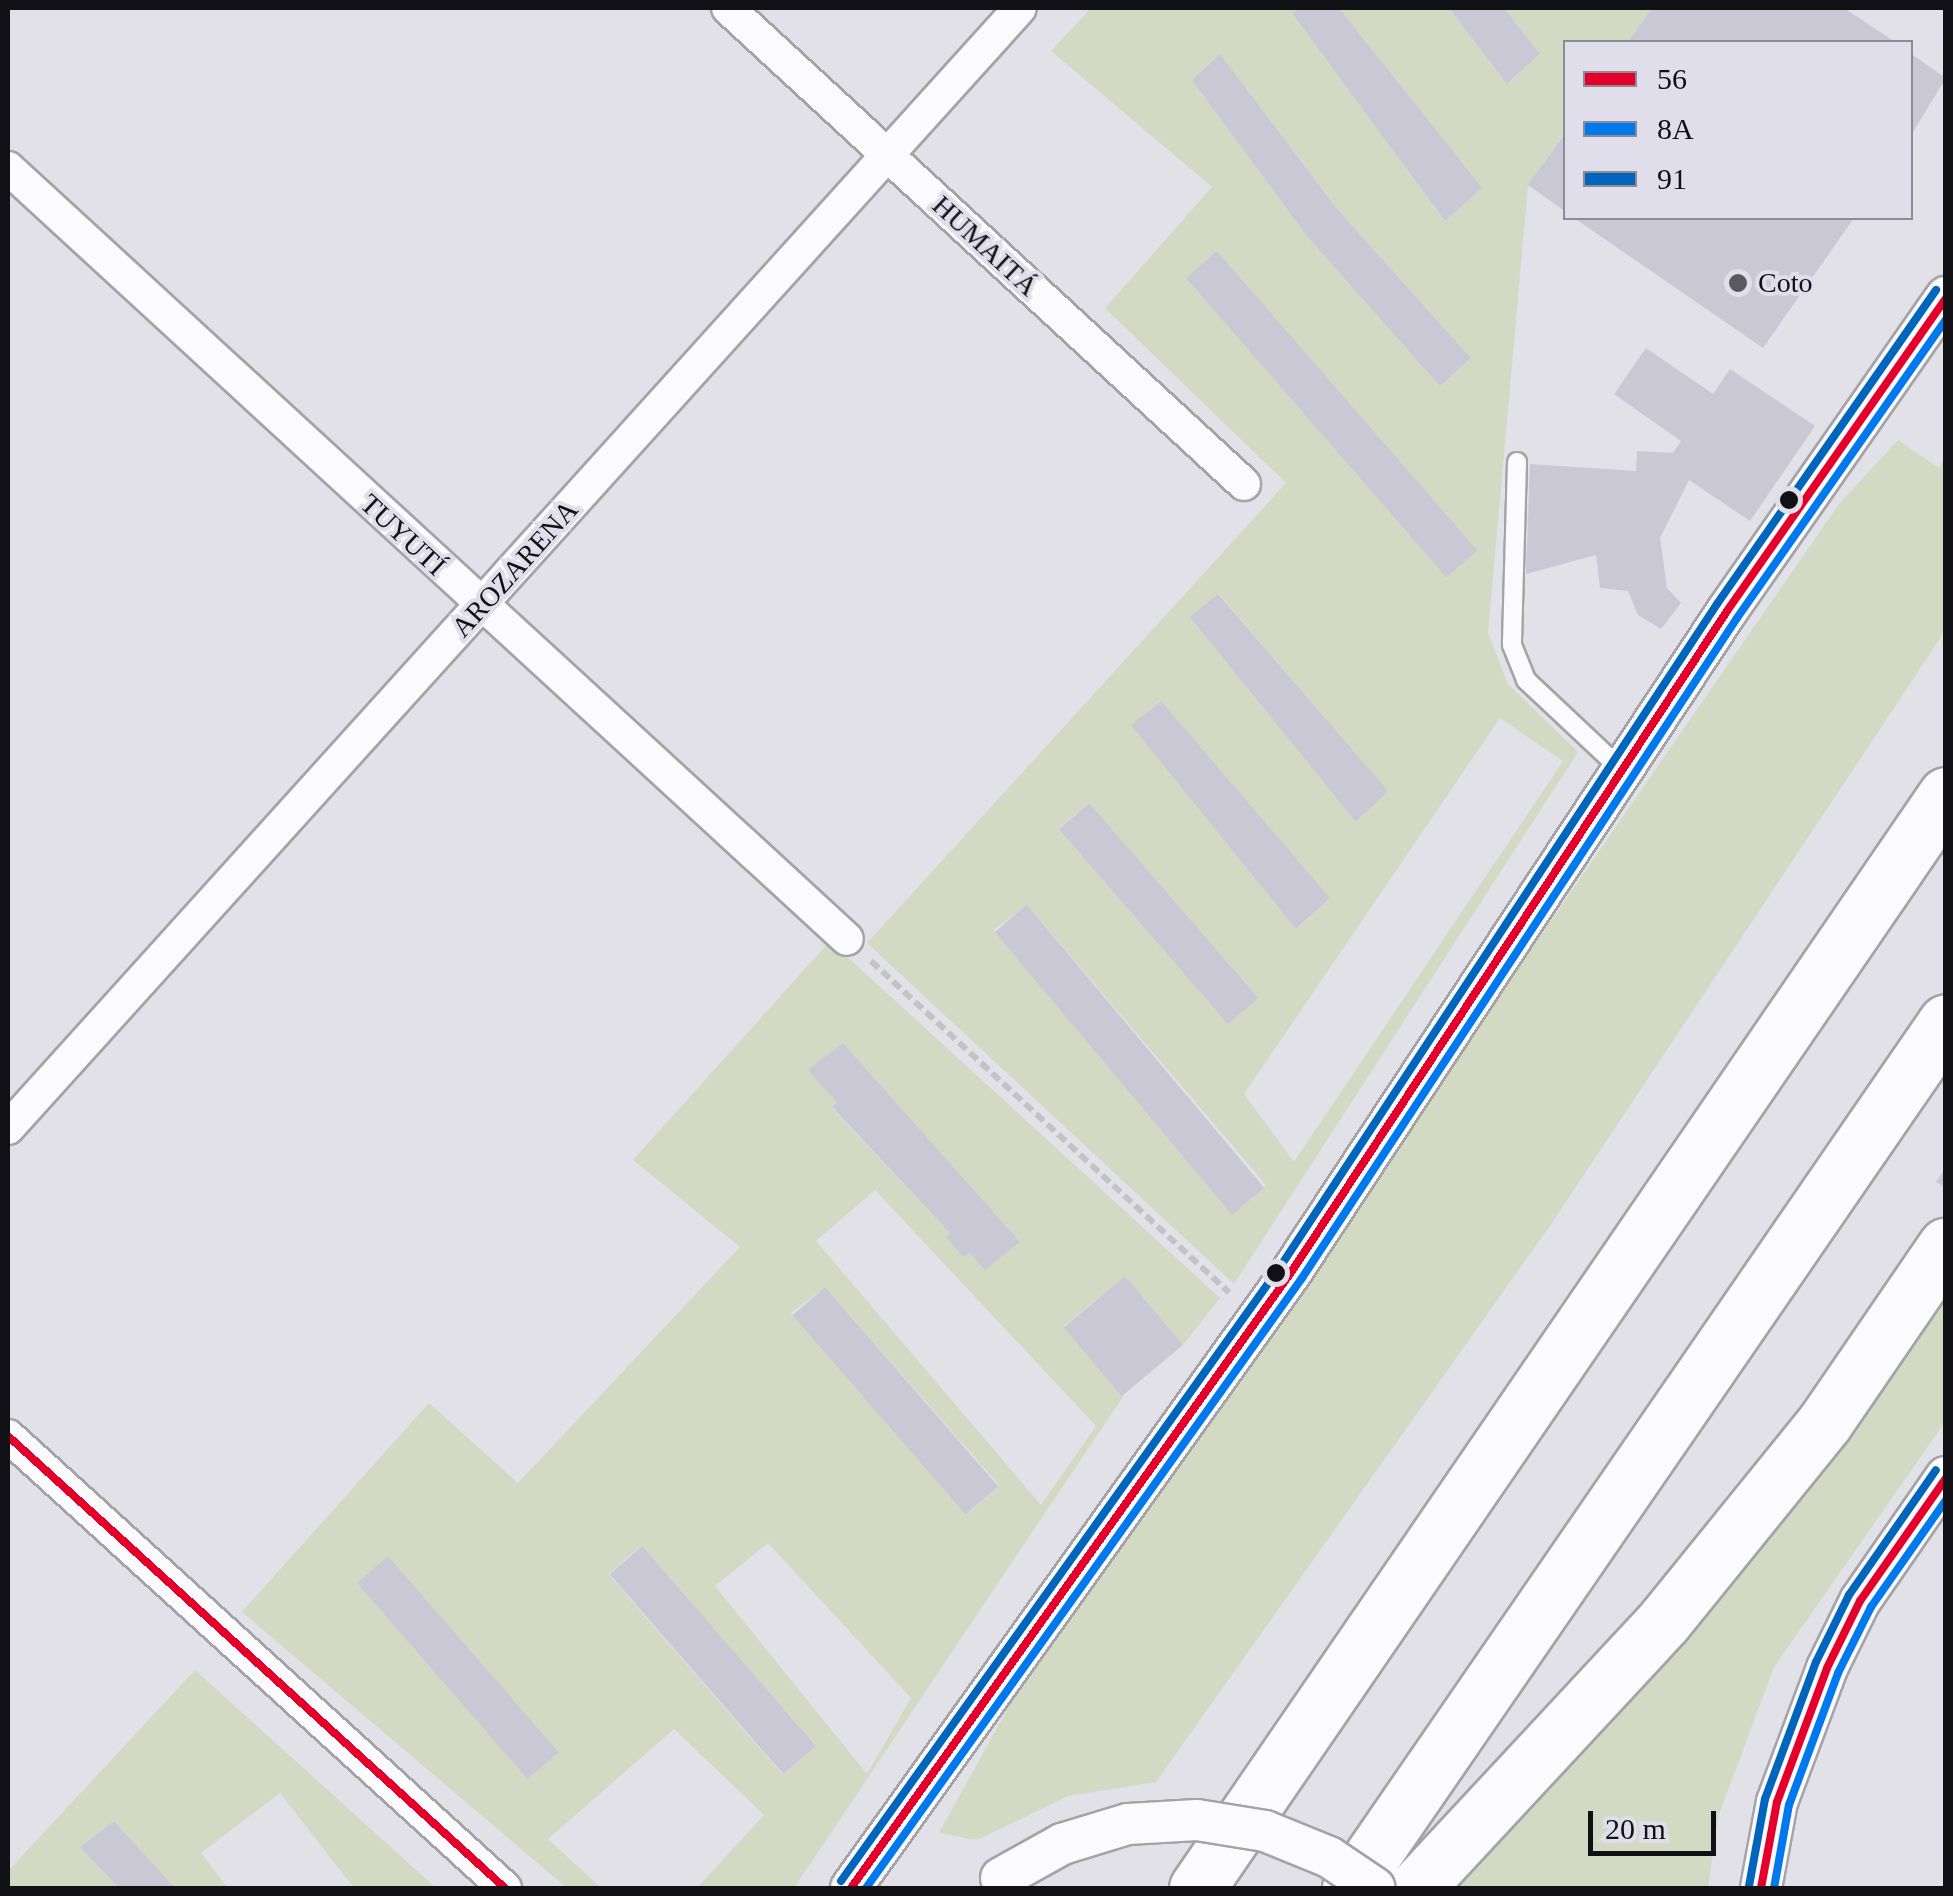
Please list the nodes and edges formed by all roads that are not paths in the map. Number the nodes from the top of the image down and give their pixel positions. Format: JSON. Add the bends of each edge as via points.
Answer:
{"nodes":[{"id":1,"x":728,"y":8,"type":"edge"},
{"id":2,"x":1020,"y":8,"type":"edge"},
{"id":3,"x":886,"y":155,"type":"junction"},
{"id":4,"x":8,"y":168,"type":"edge"},
{"id":5,"x":1946,"y":297,"type":"edge"},
{"id":6,"x":1517,"y":462,"type":"dead end"},
{"id":7,"x":1244,"y":484,"type":"dead end"},
{"id":8,"x":481,"y":607,"type":"junction"},
{"id":9,"x":1623,"y":770,"type":"junction"},
{"id":10,"x":1946,"y":795,"type":"edge"},
{"id":11,"x":847,"y":938,"type":"road end"},
{"id":12,"x":1946,"y":1022,"type":"edge"},
{"id":13,"x":8,"y":1128,"type":"edge"},
{"id":14,"x":1946,"y":1245,"type":"edge"},
{"id":15,"x":8,"y":1436,"type":"edge"},
{"id":16,"x":1946,"y":1476,"type":"edge"},
{"id":17,"x":995,"y":1883,"type":"edge"},
{"id":18,"x":505,"y":1888,"type":"edge"},
{"id":19,"x":851,"y":1888,"type":"edge"},
{"id":20,"x":1198,"y":1888,"type":"edge"},
{"id":21,"x":1350,"y":1888,"type":"edge"},
{"id":22,"x":1374,"y":1888,"type":"edge"},
{"id":23,"x":1416,"y":1888,"type":"edge"},
{"id":24,"x":1761,"y":1888,"type":"edge"}],
"edges":[{"from":1,"to":3,"type":"street","name":"HUMAITÁ"},
{"from":2,"to":3,"type":"street","name":"AROZARENA"},
{"from":3,"to":7,"type":"street","name":"HUMAITÁ"},
{"from":3,"to":8,"type":"street","name":"AROZARENA"},
{"from":4,"to":8,"type":"street","name":"TUYUTÍ"},
{"from":5,"to":9,"type":"street"},
{"from":6,"to":9,"type":"lane","via":[[1512,644],[1526,680]]},
{"from":8,"to":11,"type":"street","name":"TUYUTÍ"},
{"from":8,"to":13,"type":"street","name":"AROZARENA"},
{"from":9,"to":19,"type":"street","via":[[1258,1314]]},
{"from":10,"to":20,"type":"highway"},
{"from":12,"to":21,"type":"highway"},
{"from":14,"to":23,"type":"highway","via":[[1825,1422],[1664,1622]]},
{"from":15,"to":18,"type":"street"},
{"from":16,"to":24,"type":"street","via":[[1860,1601],[1828,1668],[1776,1802]]},
{"from":17,"to":22,"type":"street","bridge":true,"via":[[1062,1844],[1128,1824],[1197,1820],[1265,1831],[1329,1857]]}]}
